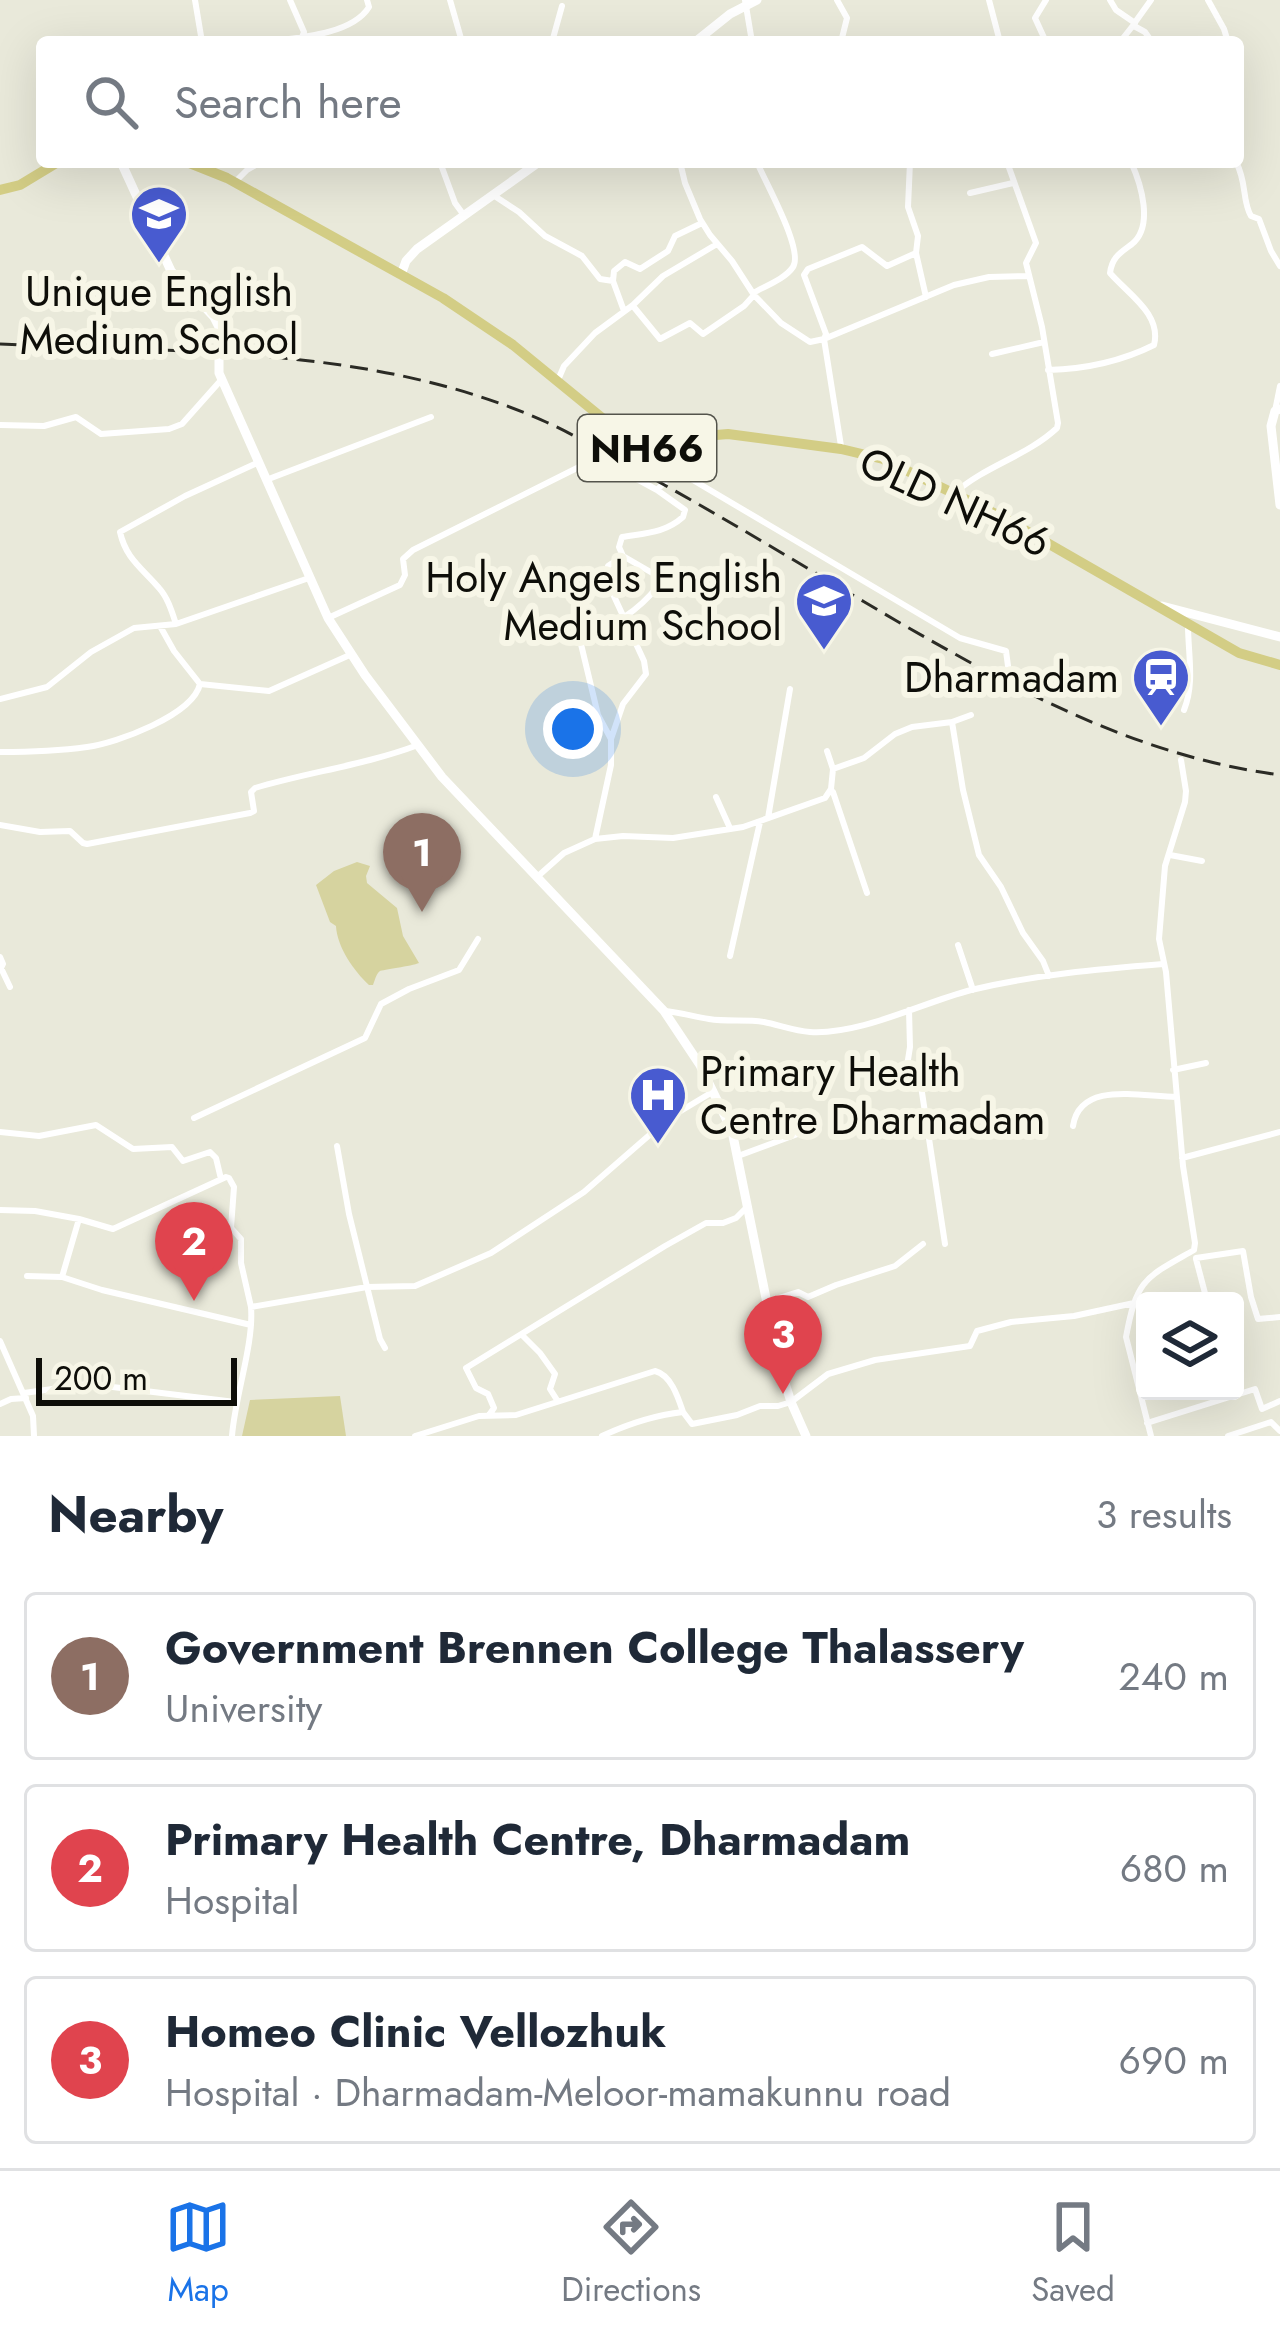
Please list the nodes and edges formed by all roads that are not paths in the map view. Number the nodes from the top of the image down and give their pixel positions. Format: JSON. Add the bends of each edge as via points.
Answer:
{"nodes":[{"id":1,"x":195,"y":0,"type":"edge"},
{"id":2,"x":290,"y":0,"type":"edge"},
{"id":3,"x":368,"y":0,"type":"edge"},
{"id":4,"x":450,"y":0,"type":"edge"},
{"id":5,"x":758,"y":0,"type":"edge"},
{"id":6,"x":837,"y":0,"type":"edge"},
{"id":7,"x":988,"y":0,"type":"edge"},
{"id":8,"x":1046,"y":0,"type":"edge"},
{"id":9,"x":1110,"y":0,"type":"edge"},
{"id":10,"x":1151,"y":0,"type":"edge"},
{"id":11,"x":1208,"y":0,"type":"edge"},
{"id":12,"x":745,"y":3,"type":"edge"},
{"id":13,"x":562,"y":5,"type":"dead end"},
{"id":14,"x":1134,"y":24,"type":"junction"},
{"id":15,"x":715,"y":27,"type":"junction"},
{"id":16,"x":201,"y":36,"type":"edge"},
{"id":17,"x":303,"y":36,"type":"edge"},
{"id":18,"x":315,"y":36,"type":"edge"},
{"id":19,"x":460,"y":36,"type":"edge"},
{"id":20,"x":554,"y":36,"type":"edge"},
{"id":21,"x":703,"y":36,"type":"edge"},
{"id":22,"x":716,"y":36,"type":"edge"},
{"id":23,"x":751,"y":36,"type":"edge"},
{"id":24,"x":842,"y":36,"type":"edge"},
{"id":25,"x":998,"y":36,"type":"edge"},
{"id":26,"x":1043,"y":36,"type":"edge"},
{"id":27,"x":1125,"y":36,"type":"edge"},
{"id":28,"x":1148,"y":36,"type":"edge"},
{"id":29,"x":1226,"y":36,"type":"edge"},
{"id":30,"x":48,"y":168,"type":"edge"},
{"id":31,"x":124,"y":168,"type":"edge"},
{"id":32,"x":201,"y":168,"type":"edge"},
{"id":33,"x":251,"y":168,"type":"edge"},
{"id":34,"x":442,"y":168,"type":"edge"},
{"id":35,"x":531,"y":168,"type":"edge"},
{"id":36,"x":681,"y":168,"type":"edge"},
{"id":37,"x":760,"y":168,"type":"edge"},
{"id":38,"x":910,"y":168,"type":"edge"},
{"id":39,"x":1008,"y":168,"type":"edge"},
{"id":40,"x":1133,"y":168,"type":"edge"},
{"id":41,"x":1238,"y":168,"type":"edge"},
{"id":42,"x":235,"y":183,"type":"junction"},
{"id":43,"x":1012,"y":183,"type":"junction"},
{"id":44,"x":0,"y":190,"type":"edge"},
{"id":45,"x":970,"y":193,"type":"dead end"},
{"id":46,"x":494,"y":195,"type":"junction"},
{"id":47,"x":465,"y":217,"type":"junction"},
{"id":48,"x":703,"y":223,"type":"junction"},
{"id":49,"x":717,"y":244,"type":"junction"},
{"id":50,"x":916,"y":253,"type":"junction"},
{"id":51,"x":659,"y":256,"type":"junction"},
{"id":52,"x":1280,"y":266,"type":"edge"},
{"id":53,"x":666,"y":274,"type":"junction"},
{"id":54,"x":401,"y":275,"type":"junction"},
{"id":55,"x":1029,"y":276,"type":"junction"},
{"id":56,"x":613,"y":281,"type":"junction"},
{"id":57,"x":753,"y":294,"type":"junction"},
{"id":58,"x":926,"y":297,"type":"junction"},
{"id":59,"x":633,"y":305,"type":"junction"},
{"id":60,"x":624,"y":311,"type":"junction"},
{"id":61,"x":824,"y":340,"type":"junction"},
{"id":62,"x":1044,"y":342,"type":"junction"},
{"id":63,"x":992,"y":354,"type":"dead end"},
{"id":64,"x":1048,"y":370,"type":"junction"},
{"id":65,"x":223,"y":379,"type":"junction"},
{"id":66,"x":557,"y":382,"type":"junction"},
{"id":67,"x":1280,"y":386,"type":"edge"},
{"id":68,"x":1278,"y":410,"type":"edge"},
{"id":69,"x":430,"y":417,"type":"dead end"},
{"id":70,"x":0,"y":425,"type":"edge"},
{"id":71,"x":639,"y":448,"type":"junction"},
{"id":72,"x":841,"y":449,"type":"junction"},
{"id":73,"x":257,"y":463,"type":"junction"},
{"id":74,"x":676,"y":470,"type":"junction"},
{"id":75,"x":266,"y":480,"type":"junction"},
{"id":76,"x":657,"y":490,"type":"junction"},
{"id":77,"x":954,"y":494,"type":"junction"},
{"id":78,"x":1280,"y":506,"type":"edge"},
{"id":79,"x":623,"y":556,"type":"junction"},
{"id":80,"x":309,"y":578,"type":"junction"},
{"id":81,"x":1151,"y":604,"type":"junction"},
{"id":82,"x":328,"y":618,"type":"junction"},
{"id":83,"x":625,"y":619,"type":"junction"},
{"id":84,"x":176,"y":624,"type":"junction"},
{"id":85,"x":1188,"y":625,"type":"junction"},
{"id":86,"x":160,"y":626,"type":"junction"},
{"id":87,"x":1280,"y":637,"type":"edge"},
{"id":88,"x":352,"y":654,"type":"junction"},
{"id":89,"x":1280,"y":665,"type":"edge"},
{"id":90,"x":1008,"y":666,"type":"dead end"},
{"id":91,"x":200,"y":684,"type":"junction"},
{"id":92,"x":790,"y":689,"type":"dead end"},
{"id":93,"x":0,"y":699,"type":"edge"},
{"id":94,"x":1184,"y":710,"type":"dead end"},
{"id":95,"x":971,"y":715,"type":"dead end"},
{"id":96,"x":952,"y":722,"type":"junction"},
{"id":97,"x":610,"y":739,"type":"junction"},
{"id":98,"x":418,"y":745,"type":"junction"},
{"id":99,"x":827,"y":751,"type":"dead end"},
{"id":100,"x":0,"y":752,"type":"edge"},
{"id":101,"x":1181,"y":760,"type":"dead end"},
{"id":102,"x":833,"y":770,"type":"junction"},
{"id":103,"x":1183,"y":776,"type":"junction"},
{"id":104,"x":1193,"y":777,"type":"dead end"},
{"id":105,"x":831,"y":789,"type":"junction"},
{"id":106,"x":716,"y":797,"type":"dead end"},
{"id":107,"x":764,"y":820,"type":"junction"},
{"id":108,"x":0,"y":825,"type":"edge"},
{"id":109,"x":729,"y":828,"type":"junction"},
{"id":110,"x":595,"y":839,"type":"junction"},
{"id":111,"x":1168,"y":858,"type":"junction"},
{"id":112,"x":1202,"y":861,"type":"dead end"},
{"id":113,"x":537,"y":877,"type":"junction"},
{"id":114,"x":867,"y":892,"type":"dead end"},
{"id":115,"x":478,"y":939,"type":"dead end"},
{"id":116,"x":958,"y":945,"type":"dead end"},
{"id":117,"x":730,"y":956,"type":"dead end"},
{"id":118,"x":0,"y":957,"type":"edge"},
{"id":119,"x":1163,"y":964,"type":"junction"},
{"id":120,"x":1049,"y":976,"type":"junction"},
{"id":121,"x":10,"y":986,"type":"dead end"},
{"id":122,"x":1179,"y":987,"type":"dead end"},
{"id":123,"x":1167,"y":989,"type":"junction"},
{"id":124,"x":973,"y":990,"type":"junction"},
{"id":125,"x":909,"y":1010,"type":"junction"},
{"id":126,"x":664,"y":1011,"type":"junction"},
{"id":127,"x":1206,"y":1063,"type":"dead end"},
{"id":128,"x":1173,"y":1070,"type":"junction"},
{"id":129,"x":714,"y":1091,"type":"junction"},
{"id":130,"x":1176,"y":1097,"type":"junction"},
{"id":131,"x":194,"y":1118,"type":"dead end"},
{"id":132,"x":1073,"y":1126,"type":"dead end"},
{"id":133,"x":0,"y":1132,"type":"edge"},
{"id":134,"x":803,"y":1132,"type":"dead end"},
{"id":135,"x":1280,"y":1132,"type":"edge"},
{"id":136,"x":337,"y":1145,"type":"dead end"},
{"id":137,"x":738,"y":1156,"type":"junction"},
{"id":138,"x":1182,"y":1158,"type":"junction"},
{"id":139,"x":220,"y":1179,"type":"junction"},
{"id":140,"x":748,"y":1205,"type":"junction"},
{"id":141,"x":0,"y":1210,"type":"edge"},
{"id":142,"x":79,"y":1219,"type":"junction"},
{"id":143,"x":923,"y":1244,"type":"dead end"},
{"id":144,"x":945,"y":1244,"type":"dead end"},
{"id":145,"x":1195,"y":1254,"type":"junction"},
{"id":146,"x":27,"y":1276,"type":"dead end"},
{"id":147,"x":62,"y":1277,"type":"junction"},
{"id":148,"x":367,"y":1287,"type":"junction"},
{"id":149,"x":1205,"y":1292,"type":"edge"},
{"id":150,"x":766,"y":1302,"type":"junction"},
{"id":151,"x":1134,"y":1303,"type":"junction"},
{"id":152,"x":251,"y":1307,"type":"junction"},
{"id":153,"x":1280,"y":1317,"type":"edge"},
{"id":154,"x":251,"y":1324,"type":"junction"},
{"id":155,"x":522,"y":1335,"type":"junction"},
{"id":156,"x":0,"y":1341,"type":"edge"},
{"id":157,"x":385,"y":1348,"type":"dead end"},
{"id":158,"x":25,"y":1396,"type":"junction"},
{"id":159,"x":561,"y":1401,"type":"junction"},
{"id":160,"x":1280,"y":1401,"type":"edge"},
{"id":161,"x":235,"y":1402,"type":"junction"},
{"id":162,"x":791,"y":1402,"type":"junction"},
{"id":163,"x":0,"y":1404,"type":"edge"},
{"id":164,"x":683,"y":1412,"type":"junction"},
{"id":165,"x":489,"y":1415,"type":"junction"},
{"id":166,"x":1147,"y":1423,"type":"junction"},
{"id":167,"x":1280,"y":1431,"type":"edge"},
{"id":168,"x":34,"y":1436,"type":"edge"},
{"id":169,"x":232,"y":1436,"type":"edge"},
{"id":170,"x":415,"y":1436,"type":"edge"},
{"id":171,"x":602,"y":1436,"type":"edge"},
{"id":172,"x":806,"y":1436,"type":"edge"},
{"id":173,"x":1151,"y":1436,"type":"edge"},
{"id":174,"x":1228,"y":1436,"type":"edge"}],
"edges":[{"from":1,"to":16,"type":"street"},
{"from":2,"to":17,"type":"street"},
{"from":3,"to":18,"type":"street","via":[[361,17]]},
{"from":4,"to":19,"type":"street"},
{"from":5,"to":12,"type":"main road"},
{"from":6,"to":24,"type":"street","via":[[847,18]]},
{"from":7,"to":25,"type":"street"},
{"from":8,"to":26,"type":"street","via":[[1035,18]]},
{"from":9,"to":14,"type":"street"},
{"from":10,"to":14,"type":"street"},
{"from":11,"to":29,"type":"street"},
{"from":12,"to":15,"type":"main road"},
{"from":12,"to":23,"type":"street"},
{"from":13,"to":20,"type":"street"},
{"from":14,"to":27,"type":"street"},
{"from":14,"to":28,"type":"street"},
{"from":15,"to":21,"type":"main road"},
{"from":15,"to":22,"type":"street"},
{"from":30,"to":44,"type":"main road"},
{"from":31,"to":65,"type":"main road","via":[[171,271],[219,327]]},
{"from":32,"to":42,"type":"main road","number":"NH66"},
{"from":33,"to":42,"type":"street"},
{"from":34,"to":47,"type":"street"},
{"from":35,"to":46,"type":"main road"},
{"from":36,"to":48,"type":"street"},
{"from":37,"to":57,"type":"street","via":[[796,263]]},
{"from":38,"to":50,"type":"street"},
{"from":39,"to":43,"type":"street"},
{"from":40,"to":64,"type":"street","via":[[1145,209],[1138,236],[1110,273],[1142,304],[1157,338],[1116,362]]},
{"from":41,"to":52,"type":"street","via":[[1247,209]]},
{"from":42,"to":54,"type":"main road","number":"NH66"},
{"from":43,"to":45,"type":"street"},
{"from":43,"to":55,"type":"street","via":[[1036,243]]},
{"from":46,"to":47,"type":"main road"},
{"from":46,"to":56,"type":"street"},
{"from":47,"to":54,"type":"main road","via":[[417,249]]},
{"from":48,"to":49,"type":"street"},
{"from":48,"to":51,"type":"street","via":[[675,236]]},
{"from":49,"to":53,"type":"street"},
{"from":49,"to":57,"type":"street"},
{"from":50,"to":58,"type":"street"},
{"from":50,"to":61,"type":"street","via":[[886,266],[862,247],[808,269]]},
{"from":51,"to":53,"type":"street"},
{"from":51,"to":56,"type":"street","via":[[640,269],[625,262]]},
{"from":53,"to":59,"type":"street"},
{"from":54,"to":66,"type":"main road","number":"NH66"},
{"from":55,"to":58,"type":"street","via":[[973,280]]},
{"from":55,"to":62,"type":"street"},
{"from":56,"to":60,"type":"street"},
{"from":57,"to":59,"type":"street","via":[[703,334],[690,323],[660,339]]},
{"from":57,"to":61,"type":"street","via":[[810,342]]},
{"from":58,"to":61,"type":"street"},
{"from":59,"to":60,"type":"street"},
{"from":60,"to":66,"type":"street","via":[[575,352]]},
{"from":61,"to":72,"type":"street"},
{"from":62,"to":63,"type":"street"},
{"from":62,"to":64,"type":"street"},
{"from":64,"to":77,"type":"street","via":[[1057,428]]},
{"from":65,"to":70,"type":"street","via":[[169,429],[101,434],[76,417]]},
{"from":65,"to":73,"type":"main road"},
{"from":66,"to":71,"type":"main road","number":"NH66"},
{"from":67,"to":68,"type":"street"},
{"from":68,"to":78,"type":"main road","via":[[1270,426]]},
{"from":69,"to":75,"type":"street"},
{"from":71,"to":72,"type":"main road","name":"OLD NH66","number":"NH66","via":[[728,434]]},
{"from":71,"to":74,"type":"street"},
{"from":72,"to":77,"type":"main road","name":"OLD NH66","number":"NH66","via":[[883,459]]},
{"from":73,"to":75,"type":"main road"},
{"from":73,"to":84,"type":"street","via":[[119,532]]},
{"from":74,"to":76,"type":"street"},
{"from":74,"to":90,"type":"street","via":[[960,638],[1006,651]]},
{"from":75,"to":80,"type":"main road"},
{"from":76,"to":79,"type":"street","via":[[685,514],[668,529],[622,538]]},
{"from":76,"to":82,"type":"street","via":[[591,461],[412,550],[400,585]]},
{"from":77,"to":81,"type":"main road","name":"OLD NH66","number":"NH66"},
{"from":79,"to":83,"type":"street","via":[[605,575]]},
{"from":79,"to":83,"type":"street","via":[[658,581]]},
{"from":80,"to":82,"type":"main road"},
{"from":80,"to":84,"type":"street"},
{"from":81,"to":85,"type":"main road","name":"OLD NH66","number":"NH66"},
{"from":81,"to":87,"type":"main road"},
{"from":82,"to":88,"type":"main road"},
{"from":83,"to":97,"type":"street","via":[[646,674]]},
{"from":83,"to":97,"type":"street","via":[[580,640]]},
{"from":84,"to":86,"type":"street"},
{"from":85,"to":89,"type":"main road","name":"OLD NH66","number":"NH66"},
{"from":85,"to":94,"type":"street"},
{"from":86,"to":91,"type":"street"},
{"from":86,"to":93,"type":"street","via":[[124,632],[47,687]]},
{"from":88,"to":91,"type":"street","via":[[268,691]]},
{"from":88,"to":98,"type":"main road"},
{"from":91,"to":100,"type":"street","via":[[195,698],[163,721],[94,746]]},
{"from":92,"to":107,"type":"street"},
{"from":95,"to":96,"type":"street"},
{"from":96,"to":102,"type":"street","via":[[895,734]]},
{"from":96,"to":120,"type":"street","via":[[979,855]]},
{"from":97,"to":110,"type":"street"},
{"from":98,"to":108,"type":"street","via":[[255,788],[250,813],[126,838],[87,844],[70,831]]},
{"from":98,"to":113,"type":"main road"},
{"from":99,"to":102,"type":"street"},
{"from":101,"to":103,"type":"street"},
{"from":102,"to":105,"type":"street"},
{"from":103,"to":104,"type":"street"},
{"from":103,"to":111,"type":"street","via":[[1185,802]]},
{"from":105,"to":107,"type":"street","via":[[820,801]]},
{"from":105,"to":114,"type":"street"},
{"from":106,"to":109,"type":"street"},
{"from":107,"to":109,"type":"street"},
{"from":107,"to":117,"type":"street"},
{"from":109,"to":110,"type":"street"},
{"from":110,"to":113,"type":"street"},
{"from":111,"to":112,"type":"street"},
{"from":111,"to":119,"type":"street"},
{"from":113,"to":126,"type":"main road"},
{"from":115,"to":131,"type":"street","via":[[459,970],[381,1004],[365,1037]]},
{"from":116,"to":124,"type":"street"},
{"from":118,"to":121,"type":"street"},
{"from":119,"to":120,"type":"street"},
{"from":119,"to":123,"type":"street"},
{"from":120,"to":124,"type":"street"},
{"from":122,"to":123,"type":"street"},
{"from":123,"to":128,"type":"street"},
{"from":124,"to":125,"type":"street"},
{"from":125,"to":126,"type":"street","via":[[811,1032]]},
{"from":125,"to":144,"type":"street","via":[[907,1066],[921,1085]]},
{"from":126,"to":129,"type":"main road"},
{"from":127,"to":128,"type":"street"},
{"from":128,"to":130,"type":"street"},
{"from":129,"to":137,"type":"main road"},
{"from":129,"to":148,"type":"street","via":[[490,1253],[415,1286]]},
{"from":130,"to":132,"type":"street","via":[[1100,1096],[1087,1100]]},
{"from":130,"to":138,"type":"street"},
{"from":133,"to":139,"type":"street","via":[[39,1136],[96,1125],[133,1149],[172,1147],[183,1161],[209,1152]]},
{"from":134,"to":137,"type":"street"},
{"from":135,"to":138,"type":"street"},
{"from":136,"to":148,"type":"street"},
{"from":137,"to":140,"type":"main road"},
{"from":138,"to":145,"type":"street"},
{"from":139,"to":142,"type":"street","via":[[112,1229]]},
{"from":139,"to":152,"type":"street","via":[[234,1186],[227,1227],[241,1239]]},
{"from":140,"to":150,"type":"main road"},
{"from":140,"to":155,"type":"street"},
{"from":141,"to":142,"type":"street"},
{"from":142,"to":147,"type":"street"},
{"from":143,"to":150,"type":"street","via":[[895,1266],[808,1297],[798,1292]]},
{"from":145,"to":149,"type":"street"},
{"from":145,"to":151,"type":"street","via":[[1144,1279]]},
{"from":145,"to":153,"type":"street","via":[[1243,1251],[1258,1318]]},
{"from":146,"to":147,"type":"street"},
{"from":147,"to":154,"type":"street"},
{"from":148,"to":152,"type":"street"},
{"from":148,"to":157,"type":"street"},
{"from":150,"to":162,"type":"main road"},
{"from":151,"to":162,"type":"street","via":[[1011,1322],[977,1331],[970,1346],[874,1360],[828,1374]]},
{"from":151,"to":166,"type":"street","via":[[1126,1337]]},
{"from":152,"to":154,"type":"street"},
{"from":154,"to":161,"type":"street"},
{"from":155,"to":159,"type":"street","via":[[555,1374],[550,1389]]},
{"from":155,"to":165,"type":"street","via":[[466,1368],[488,1394]]},
{"from":156,"to":158,"type":"street"},
{"from":158,"to":161,"type":"street","via":[[88,1384]]},
{"from":158,"to":163,"type":"street"},
{"from":158,"to":168,"type":"street"},
{"from":159,"to":164,"type":"street","via":[[655,1371]]},
{"from":159,"to":165,"type":"street"},
{"from":160,"to":166,"type":"street","via":[[1262,1409],[1255,1389]]},
{"from":161,"to":169,"type":"street"},
{"from":162,"to":164,"type":"street","via":[[692,1424]]},
{"from":162,"to":172,"type":"main road"},
{"from":164,"to":171,"type":"street"},
{"from":165,"to":170,"type":"street"},
{"from":166,"to":173,"type":"street"},
{"from":167,"to":174,"type":"street","via":[[1271,1422]]}]}
